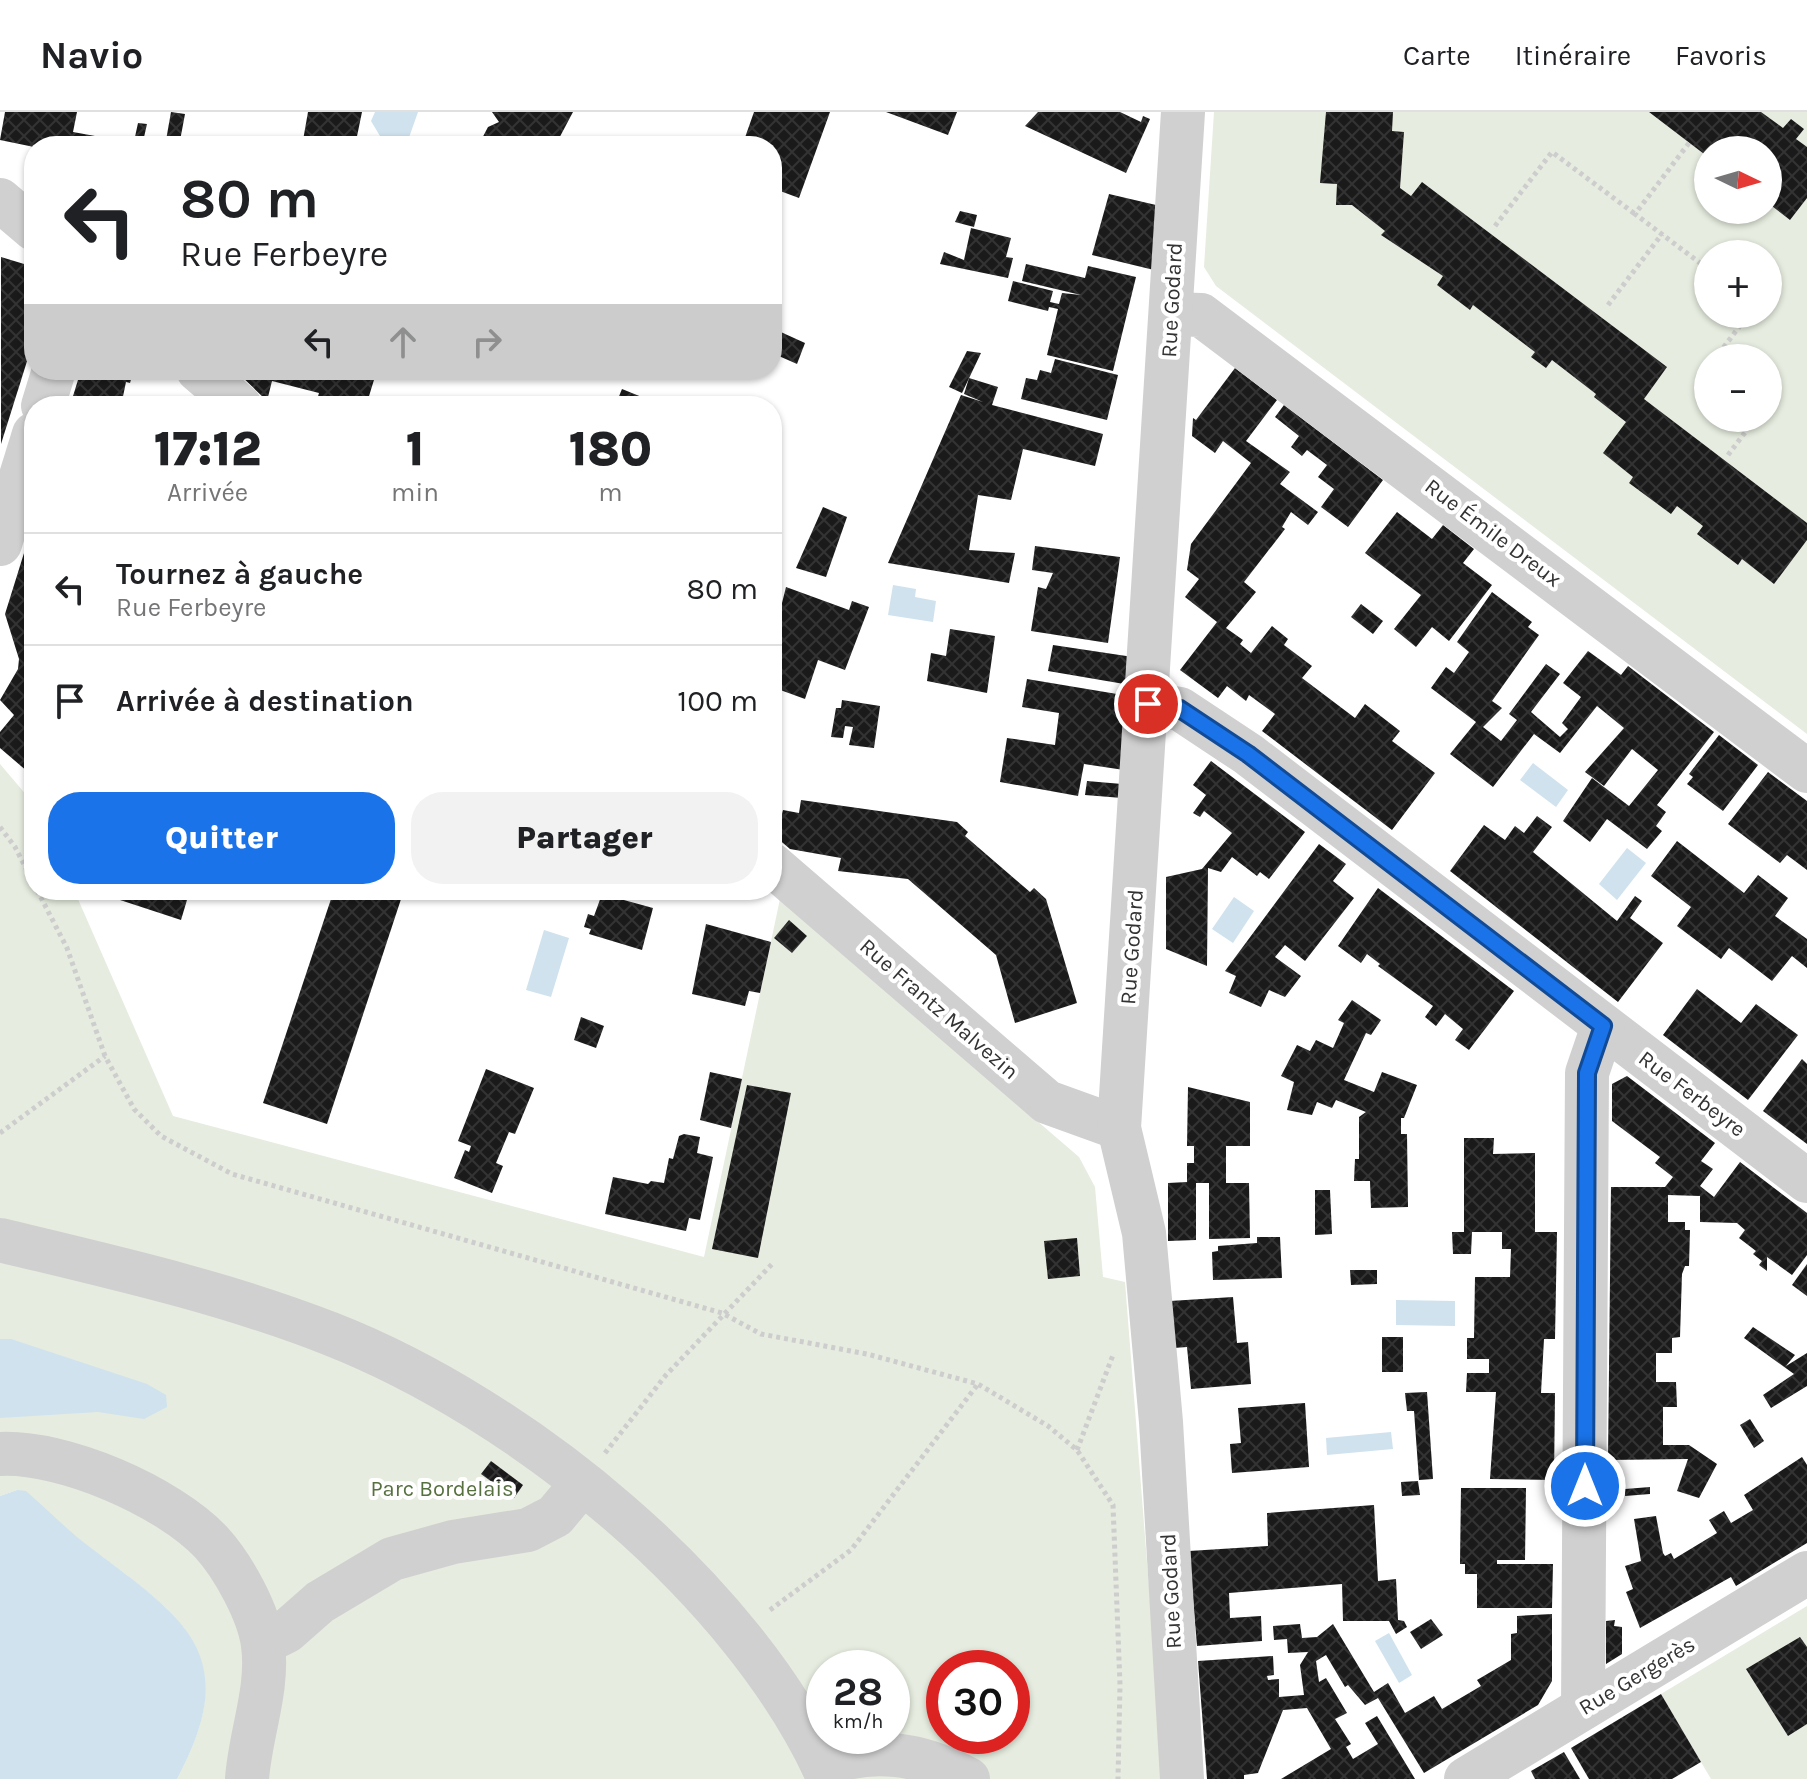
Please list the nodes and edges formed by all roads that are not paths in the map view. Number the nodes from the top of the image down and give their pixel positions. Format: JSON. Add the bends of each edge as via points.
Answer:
{"nodes":[{"id":1,"x":1183,"y":112,"type":"edge"},
{"id":2,"x":0,"y":200,"type":"edge"},
{"id":3,"x":24,"y":220,"type":"edge"},
{"id":4,"x":1171,"y":314,"type":"junction"},
{"id":5,"x":210,"y":380,"type":"edge"},
{"id":6,"x":228,"y":396,"type":"edge"},
{"id":7,"x":24,"y":466,"type":"edge"},
{"id":8,"x":0,"y":544,"type":"edge"},
{"id":9,"x":1148,"y":704,"type":"junction"},
{"id":10,"x":1807,"y":771,"type":"edge"},
{"id":11,"x":782,"y":874,"type":"edge"},
{"id":12,"x":1603,"y":1026,"type":"junction"},
{"id":13,"x":1119,"y":1128,"type":"junction"},
{"id":14,"x":1807,"y":1181,"type":"edge"},
{"id":15,"x":0,"y":1240,"type":"edge"},
{"id":16,"x":0,"y":1454,"type":"edge"},
{"id":17,"x":581,"y":1485,"type":"junction"},
{"id":18,"x":1807,"y":1573,"type":"edge"},
{"id":19,"x":263,"y":1643,"type":"junction"},
{"id":20,"x":1583,"y":1708,"type":"junction"},
{"id":21,"x":826,"y":1772,"type":"edge"},
{"id":22,"x":247,"y":1779,"type":"edge"},
{"id":23,"x":968,"y":1779,"type":"edge"},
{"id":24,"x":1182,"y":1779,"type":"edge"},
{"id":25,"x":1466,"y":1779,"type":"edge"}],
"edges":[{"from":1,"to":4,"type":"street","name":"Rue Godard"},
{"from":2,"to":3,"type":"street"},
{"from":4,"to":9,"type":"street","name":"Rue Godard"},
{"from":4,"to":10,"type":"street","name":"Rue Émile Dreux","via":[[1201,315]]},
{"from":5,"to":6,"type":"street"},
{"from":7,"to":8,"type":"street"},
{"from":9,"to":12,"type":"street","name":"Rue Ferbeyre","via":[[1180,709],[1248,754]]},
{"from":9,"to":13,"type":"street","name":"Rue Godard"},
{"from":11,"to":13,"type":"street","name":"Rue Frantz Malvezin","via":[[1047,1102]]},
{"from":12,"to":14,"type":"street","name":"Rue Ferbeyre"},
{"from":12,"to":20,"type":"street","via":[[1587,1073]]},
{"from":13,"to":24,"type":"street","name":"Rue Godard","via":[[1144,1233]]},
{"from":15,"to":17,"type":"street","via":[[215,1293],[333,1334],[463,1398]]},
{"from":16,"to":19,"type":"street","via":[[68,1463],[148,1496],[211,1542],[249,1600]]},
{"from":17,"to":19,"type":"street","via":[[555,1516],[528,1530],[392,1559]]},
{"from":17,"to":21,"type":"street","via":[[666,1555],[738,1631]]},
{"from":18,"to":20,"type":"street","name":"Rue Gergerès"},
{"from":19,"to":22,"type":"street","via":[[265,1672]]},
{"from":20,"to":25,"type":"street","name":"Rue Gergerès"},
{"from":21,"to":23,"type":"street","via":[[846,1756],[872,1752],[901,1755]]}]}
